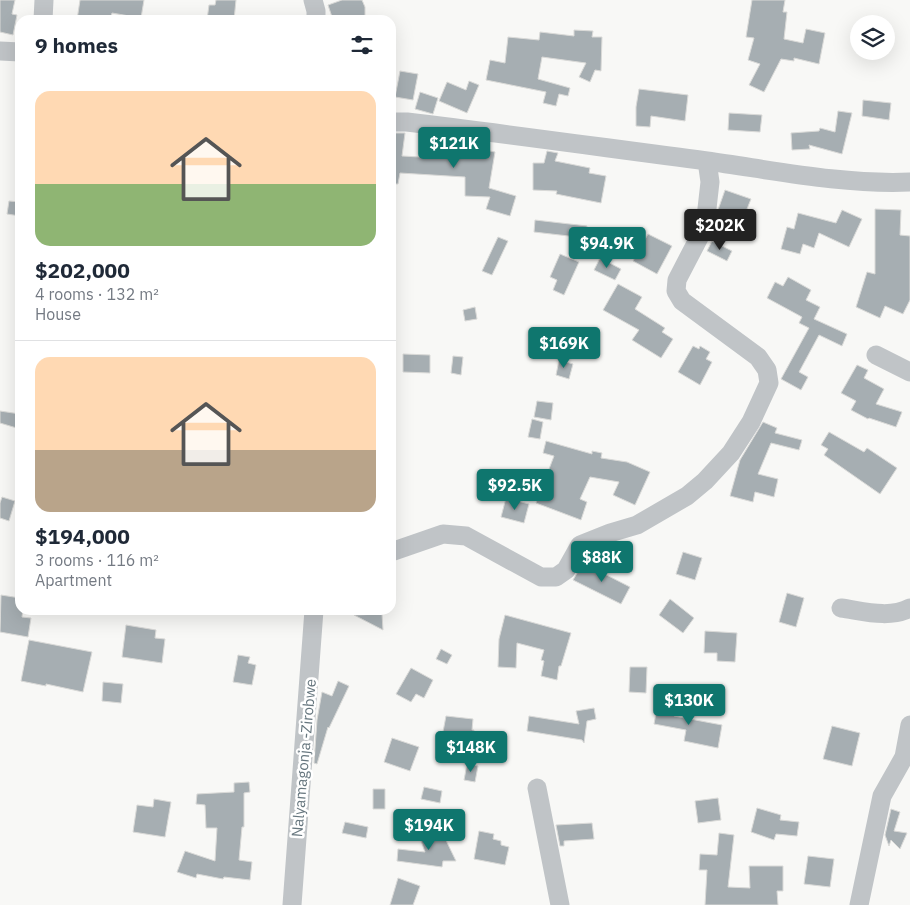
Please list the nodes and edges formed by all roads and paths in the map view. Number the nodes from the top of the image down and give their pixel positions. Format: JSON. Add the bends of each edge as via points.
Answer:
{"nodes":[{"id":1,"x":44,"y":0,"type":"edge"},
{"id":2,"x":313,"y":0,"type":"edge"},
{"id":3,"x":44,"y":15,"type":"edge"},
{"id":4,"x":316,"y":15,"type":"edge"},
{"id":5,"x":0,"y":50,"type":"edge"},
{"id":6,"x":15,"y":52,"type":"edge"},
{"id":7,"x":396,"y":123,"type":"edge"},
{"id":8,"x":707,"y":161,"type":"junction"},
{"id":9,"x":910,"y":182,"type":"edge"},
{"id":10,"x":876,"y":355,"type":"dead end"},
{"id":11,"x":910,"y":372,"type":"edge"},
{"id":12,"x":396,"y":550,"type":"edge"},
{"id":13,"x":841,"y":608,"type":"dead end"},
{"id":14,"x":910,"y":608,"type":"edge"},
{"id":15,"x":314,"y":615,"type":"edge"},
{"id":16,"x":910,"y":725,"type":"edge"},
{"id":17,"x":537,"y":788,"type":"dead end"},
{"id":18,"x":292,"y":905,"type":"edge"},
{"id":19,"x":560,"y":905,"type":"edge"},
{"id":20,"x":859,"y":905,"type":"edge"}],
"edges":[{"from":1,"to":3,"type":"street"},
{"from":2,"to":4,"type":"street"},
{"from":5,"to":6,"type":"street"},
{"from":7,"to":8,"type":"street"},
{"from":8,"to":9,"type":"street","via":[[822,178]]},
{"from":8,"to":12,"type":"street","via":[[710,182],[705,226],[677,280],[676,291],[682,301],[758,357],[767,370],[769,383],[751,422],[731,453],[705,481],[659,513],[637,525],[580,545],[566,570],[556,578],[541,577],[466,536],[443,534]]},
{"from":10,"to":11,"type":"street"},
{"from":13,"to":14,"type":"street","via":[[883,614]]},
{"from":15,"to":18,"type":"street","name":"Nalyamagonja -Zirobwe"},
{"from":16,"to":20,"type":"street","via":[[904,756],[882,796]]},
{"from":17,"to":19,"type":"street"}]}
